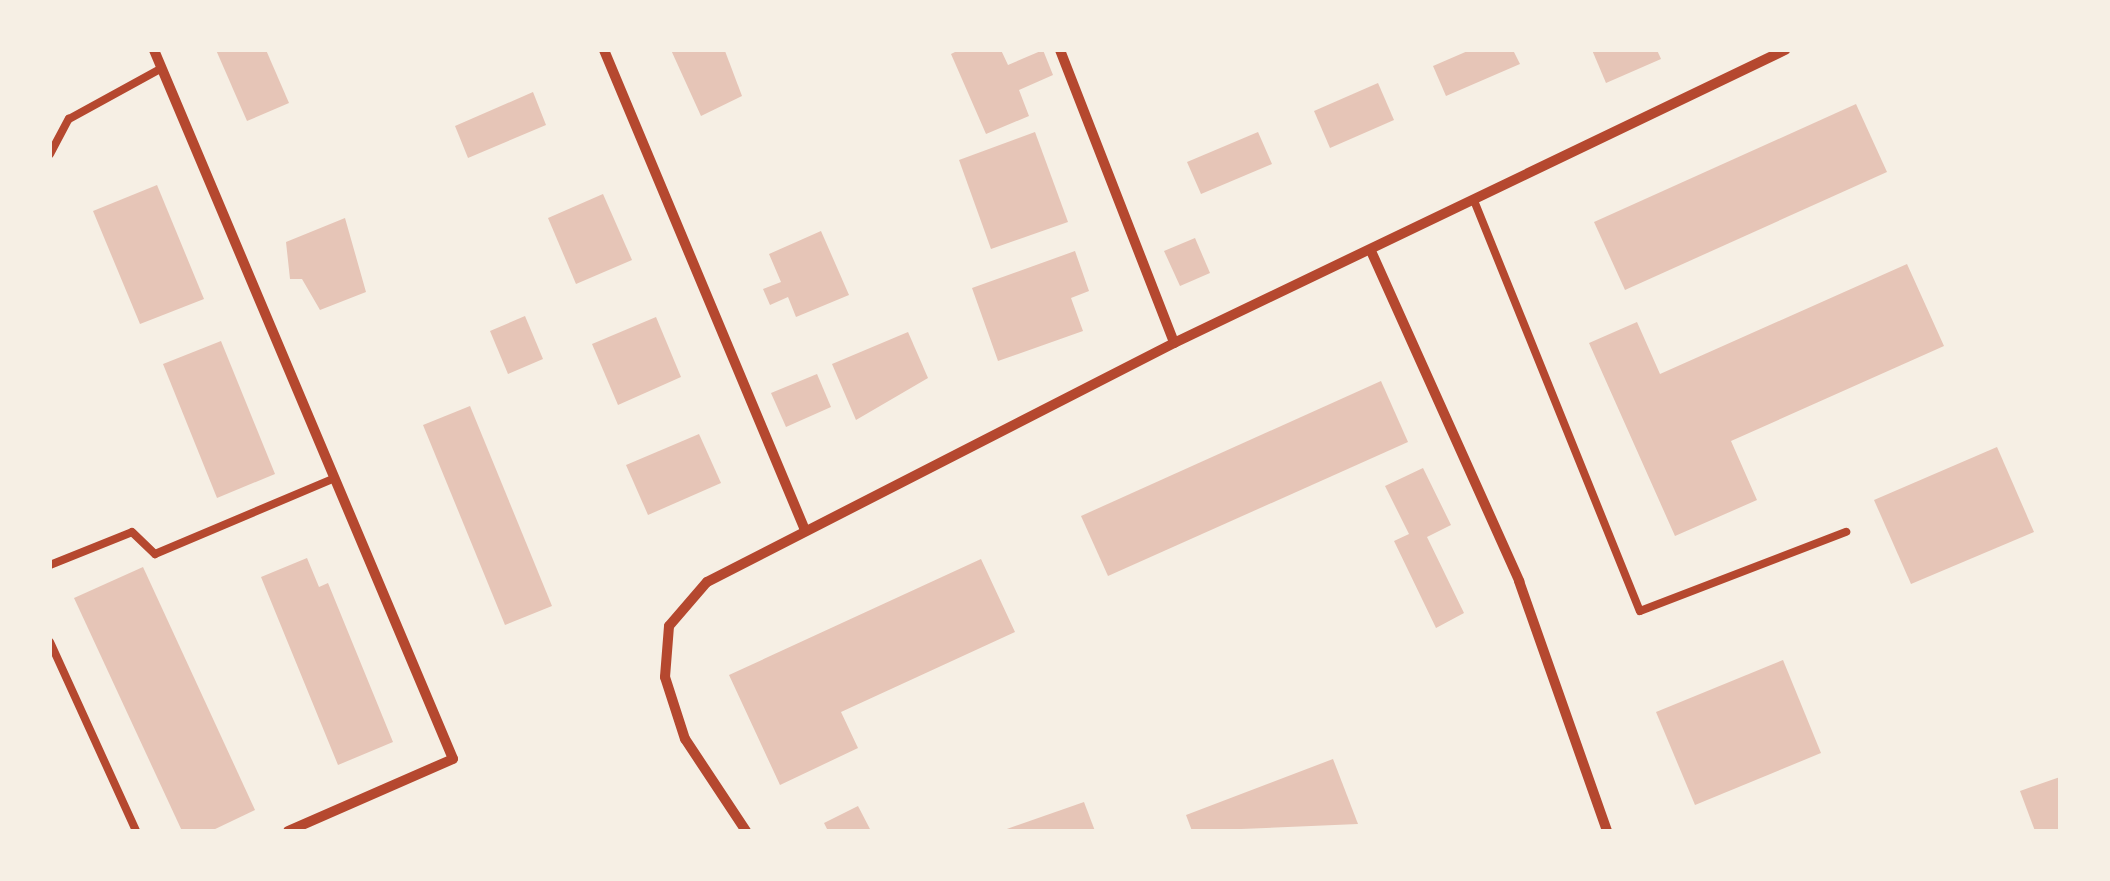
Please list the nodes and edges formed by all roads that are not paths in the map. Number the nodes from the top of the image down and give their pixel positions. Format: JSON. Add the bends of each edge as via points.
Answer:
{"nodes":[{"id":1,"x":154,"y":50,"type":"edge"},
{"id":2,"x":604,"y":50,"type":"edge"},
{"id":3,"x":1060,"y":50,"type":"edge"},
{"id":4,"x":1785,"y":50,"type":"edge"},
{"id":5,"x":162,"y":68,"type":"junction"},
{"id":6,"x":50,"y":154,"type":"edge"},
{"id":7,"x":1475,"y":203,"type":"junction"},
{"id":8,"x":1371,"y":251,"type":"junction"},
{"id":9,"x":1174,"y":342,"type":"junction"},
{"id":10,"x":335,"y":478,"type":"junction"},
{"id":11,"x":805,"y":530,"type":"junction"},
{"id":12,"x":1846,"y":532,"type":"dead end"},
{"id":13,"x":50,"y":564,"type":"edge"},
{"id":14,"x":50,"y":642,"type":"edge"},
{"id":15,"x":136,"y":831,"type":"edge"},
{"id":16,"x":288,"y":831,"type":"edge"},
{"id":17,"x":746,"y":831,"type":"edge"},
{"id":18,"x":1606,"y":831,"type":"edge"}],
"edges":[{"from":1,"to":5,"type":"street"},
{"from":2,"to":11,"type":"street"},
{"from":3,"to":9,"type":"street"},
{"from":4,"to":7,"type":"street"},
{"from":5,"to":6,"type":"lane","via":[[70,119]]},
{"from":5,"to":10,"type":"street"},
{"from":7,"to":8,"type":"street"},
{"from":7,"to":12,"type":"lane","via":[[1640,612]]},
{"from":8,"to":9,"type":"street"},
{"from":8,"to":18,"type":"street","via":[[1519,581]]},
{"from":9,"to":11,"type":"street"},
{"from":10,"to":13,"type":"lane","via":[[154,554],[132,532]]},
{"from":10,"to":16,"type":"street","via":[[454,759]]},
{"from":11,"to":17,"type":"street","via":[[707,582],[669,626],[665,677],[686,739]]},
{"from":14,"to":15,"type":"lane"}]}
